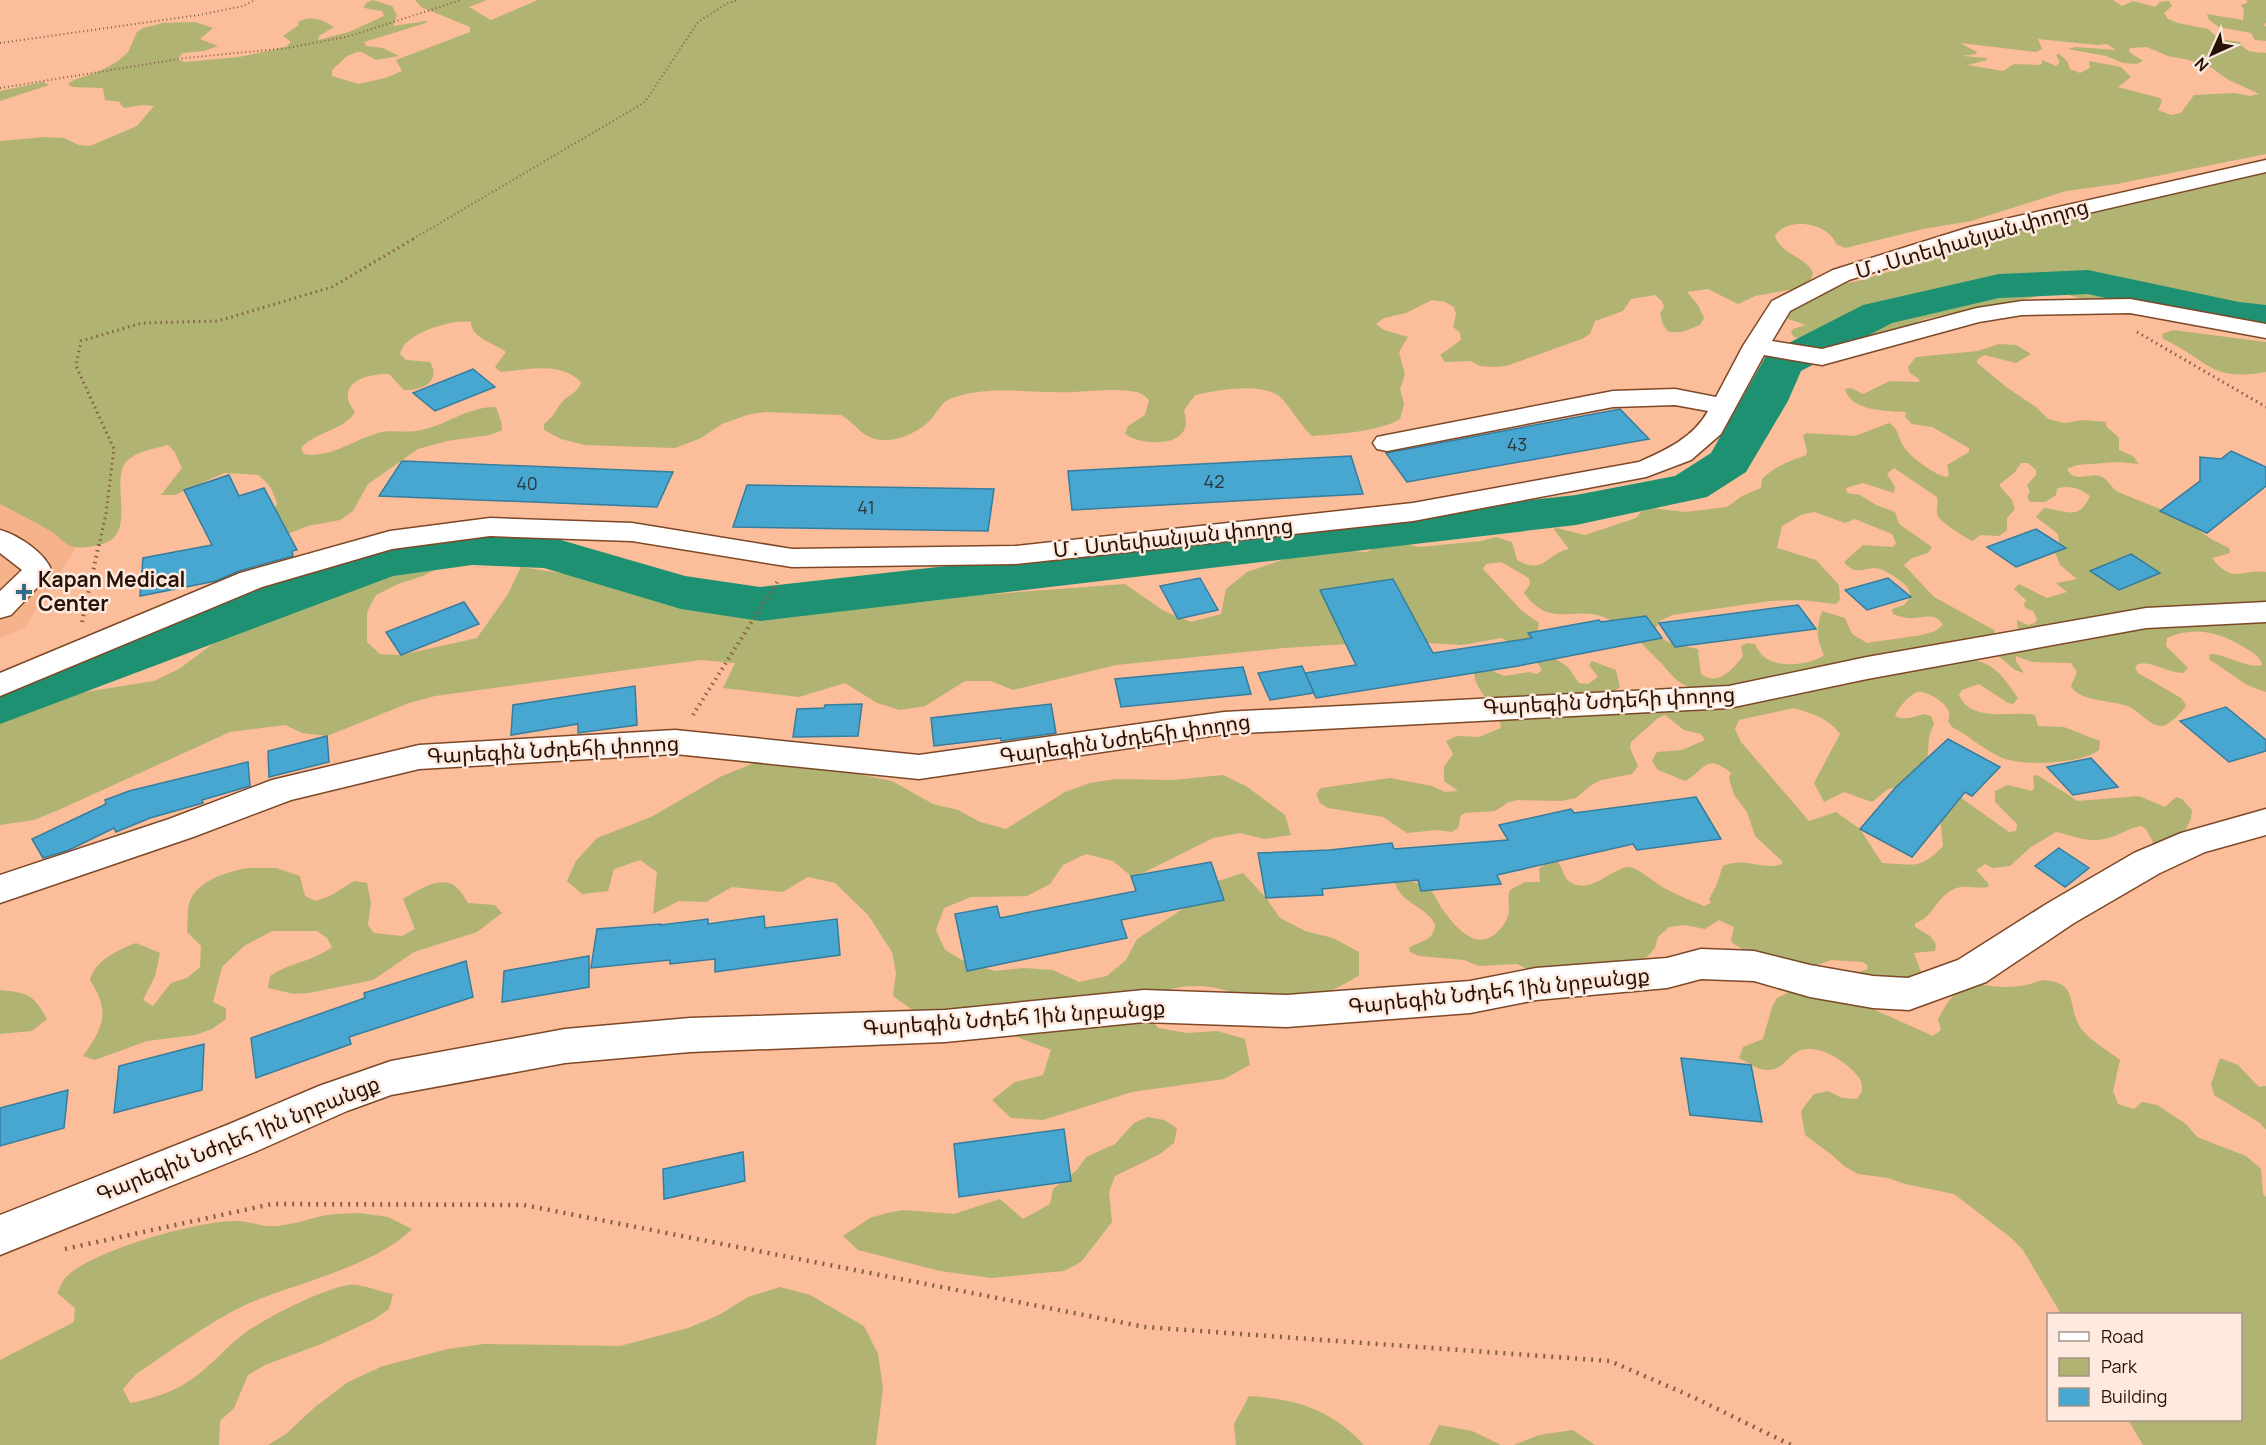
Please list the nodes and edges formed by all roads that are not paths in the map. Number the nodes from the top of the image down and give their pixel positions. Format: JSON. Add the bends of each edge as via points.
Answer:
{"nodes":[{"id":1,"x":2266,"y":166,"type":"edge"},
{"id":2,"x":2266,"y":331,"type":"edge"},
{"id":3,"x":1756,"y":346,"type":"junction"},
{"id":4,"x":1724,"y":406,"type":"junction"},
{"id":5,"x":1387,"y":443,"type":"dead end"},
{"id":6,"x":0,"y":539,"type":"edge"},
{"id":7,"x":0,"y":608,"type":"edge"},
{"id":8,"x":2266,"y":612,"type":"edge"},
{"id":9,"x":0,"y":685,"type":"edge"},
{"id":10,"x":2266,"y":822,"type":"edge"},
{"id":11,"x":0,"y":889,"type":"edge"},
{"id":12,"x":0,"y":1235,"type":"edge"}],
"edges":[{"from":1,"to":3,"type":"street","name":"Մ․ Ստեփանյան փողոց","via":[[1978,232],[1841,275],[1781,306]]},
{"from":2,"to":3,"type":"street","via":[[2140,308],[2022,308],[1977,315],[1821,357]]},
{"from":3,"to":4,"type":"street","name":"Մ․ Ստեփանյան փողոց"},
{"from":4,"to":5,"type":"street","via":[[1675,397],[1613,399]]},
{"from":4,"to":9,"type":"street","name":"Մ․ Ստեփանյան փողոց","via":[[1712,428],[1681,454],[1646,469],[1413,512],[1015,555],[792,558],[632,532],[490,527],[401,539],[251,580]]},
{"from":6,"to":7,"type":"street","via":[[35,565],[37,572]]},
{"from":8,"to":11,"type":"street","name":"Գարեգին Նժդեհի փողոց","via":[[2146,618],[1729,697],[1224,723],[919,767],[675,742],[419,757],[284,789]]},
{"from":10,"to":12,"type":"street","name":"Գարեգին Նժդեհ 1ին նրբանցք","via":[[2194,842],[2146,863],[1972,971],[1909,994],[1841,987],[1754,966],[1701,964],[1667,974],[1536,984],[1470,997],[1287,1011],[1144,1006],[945,1026],[690,1035],[565,1046],[381,1081]]}]}
